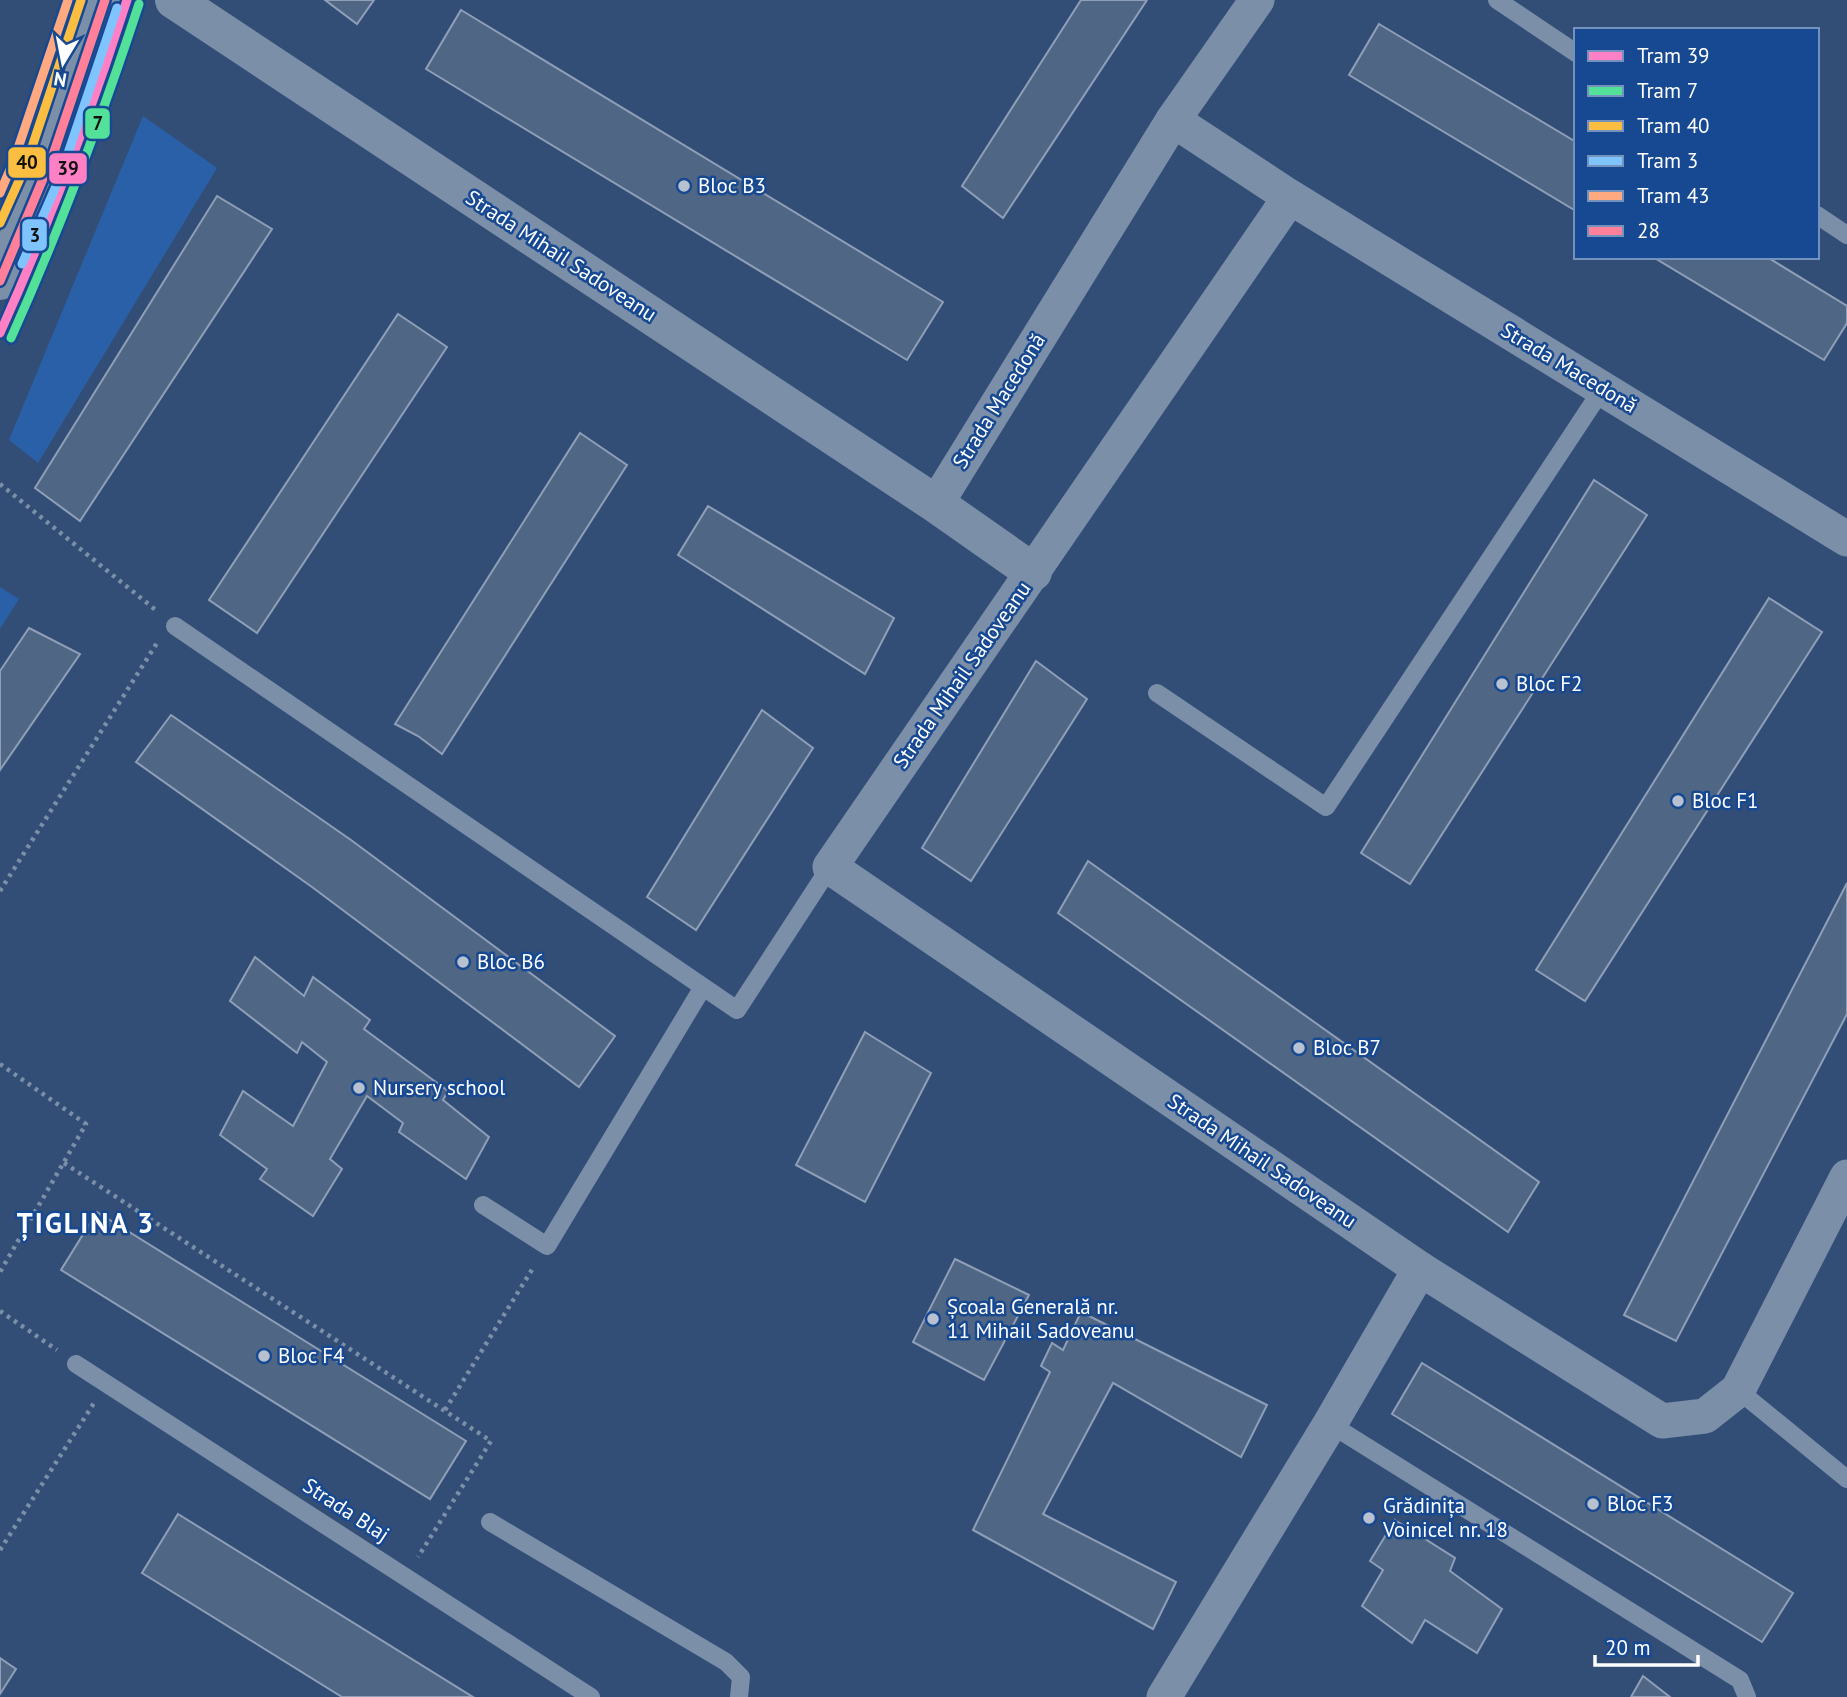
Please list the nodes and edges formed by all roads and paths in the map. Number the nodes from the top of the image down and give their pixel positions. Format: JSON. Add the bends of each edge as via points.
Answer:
{"nodes":[{"id":1,"x":105,"y":0,"type":"edge"},
{"id":2,"x":174,"y":0,"type":"edge"},
{"id":3,"x":1257,"y":0,"type":"edge"},
{"id":4,"x":1497,"y":0,"type":"edge"},
{"id":5,"x":1574,"y":52,"type":"edge"},
{"id":6,"x":1173,"y":120,"type":"junction"},
{"id":7,"x":1290,"y":197,"type":"junction"},
{"id":8,"x":1819,"y":216,"type":"edge"},
{"id":9,"x":11,"y":227,"type":"edge"},
{"id":10,"x":1847,"y":235,"type":"edge"},
{"id":11,"x":0,"y":281,"type":"edge"},
{"id":12,"x":1603,"y":388,"type":"junction"},
{"id":13,"x":0,"y":484,"type":"edge"},
{"id":14,"x":936,"y":504,"type":"junction"},
{"id":15,"x":1847,"y":539,"type":"edge"},
{"id":16,"x":1033,"y":572,"type":"junction"},
{"id":17,"x":173,"y":624,"type":"junction"},
{"id":18,"x":1157,"y":693,"type":"dead end"},
{"id":19,"x":830,"y":867,"type":"junction"},
{"id":20,"x":0,"y":891,"type":"edge"},
{"id":21,"x":703,"y":987,"type":"junction"},
{"id":22,"x":0,"y":1064,"type":"edge"},
{"id":23,"x":64,"y":1163,"type":"junction"},
{"id":24,"x":1847,"y":1177,"type":"edge"},
{"id":25,"x":483,"y":1205,"type":"dead end"},
{"id":26,"x":547,"y":1246,"type":"junction"},
{"id":27,"x":1420,"y":1269,"type":"junction"},
{"id":28,"x":0,"y":1272,"type":"edge"},
{"id":29,"x":0,"y":1311,"type":"edge"},
{"id":30,"x":76,"y":1364,"type":"joint"},
{"id":31,"x":106,"y":1384,"type":"junction"},
{"id":32,"x":1738,"y":1390,"type":"junction"},
{"id":33,"x":445,"y":1410,"type":"junction"},
{"id":34,"x":1330,"y":1424,"type":"junction"},
{"id":35,"x":1847,"y":1479,"type":"edge"},
{"id":36,"x":491,"y":1522,"type":"dead end"},
{"id":37,"x":0,"y":1550,"type":"edge"},
{"id":38,"x":407,"y":1576,"type":"junction"},
{"id":39,"x":591,"y":1697,"type":"edge"},
{"id":40,"x":738,"y":1697,"type":"edge"},
{"id":41,"x":1164,"y":1697,"type":"edge"},
{"id":42,"x":1747,"y":1697,"type":"edge"}],
"edges":[{"from":1,"to":9,"type":"street","via":[[54,155]]},
{"from":2,"to":14,"type":"street","name":"Strada Mihail Sadoveanu"},
{"from":3,"to":6,"type":"street","name":"Strada Macedonă"},
{"from":4,"to":5,"type":"lane"},
{"from":6,"to":7,"type":"street","name":"Strada Macedonă"},
{"from":6,"to":14,"type":"street","name":"Strada Macedonă"},
{"from":7,"to":12,"type":"street","name":"Strada Macedonă"},
{"from":7,"to":16,"type":"street"},
{"from":8,"to":10,"type":"lane"},
{"from":9,"to":11,"type":"street"},
{"from":12,"to":15,"type":"street","name":"Strada Macedonă"},
{"from":12,"to":18,"type":"lane","via":[[1326,807]]},
{"from":13,"to":17,"type":"path"},
{"from":14,"to":16,"type":"street","name":"Strada Mihail Sadoveanu"},
{"from":16,"to":19,"type":"street","name":"Strada Mihail Sadoveanu"},
{"from":17,"to":20,"type":"path"},
{"from":17,"to":21,"type":"lane"},
{"from":19,"to":21,"type":"lane","via":[[737,1010]]},
{"from":19,"to":27,"type":"street","name":"Strada Mihail Sadoveanu"},
{"from":21,"to":26,"type":"lane"},
{"from":22,"to":23,"type":"path","via":[[86,1124]]},
{"from":23,"to":28,"type":"path"},
{"from":23,"to":33,"type":"path"},
{"from":24,"to":32,"type":"street","name":"Strada Mihail Sadoveanu"},
{"from":25,"to":26,"type":"lane"},
{"from":26,"to":33,"type":"path"},
{"from":27,"to":32,"type":"street","name":"Strada Mihail Sadoveanu","via":[[1662,1421],[1705,1416]]},
{"from":27,"to":34,"type":"street"},
{"from":29,"to":30,"type":"path"},
{"from":30,"to":31,"type":"lane","name":"Strada Blaj"},
{"from":31,"to":37,"type":"path"},
{"from":31,"to":38,"type":"lane","name":"Strada Blaj"},
{"from":32,"to":35,"type":"lane"},
{"from":33,"to":38,"type":"path","via":[[491,1441]]},
{"from":34,"to":41,"type":"street"},
{"from":34,"to":42,"type":"lane","via":[[1740,1680]]},
{"from":36,"to":40,"type":"lane","via":[[726,1662],[741,1677]]},
{"from":38,"to":39,"type":"lane","name":"Strada Blaj"}]}
